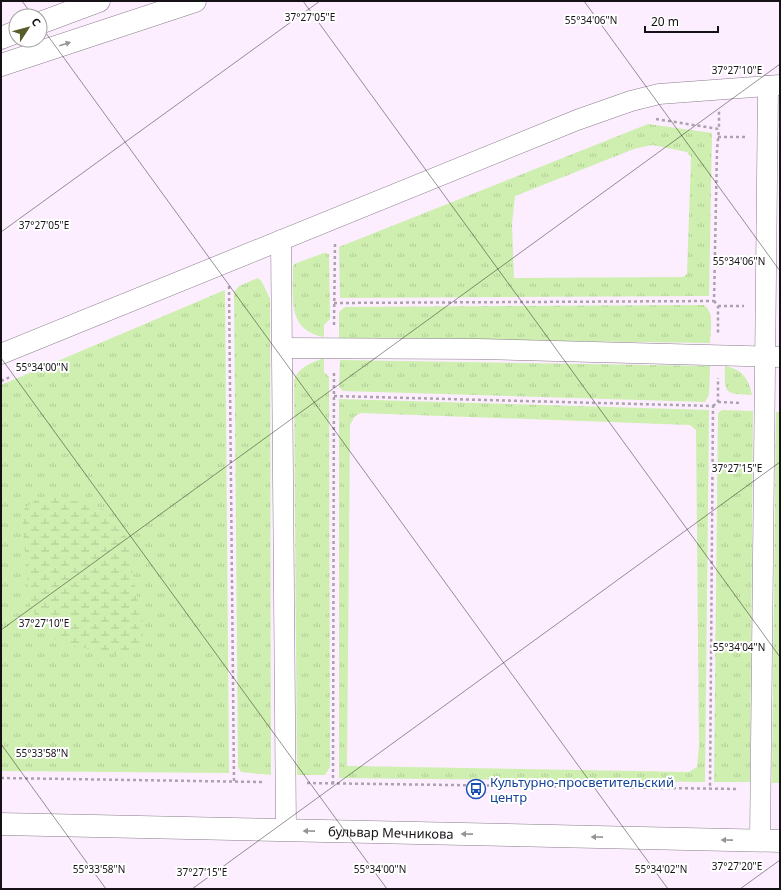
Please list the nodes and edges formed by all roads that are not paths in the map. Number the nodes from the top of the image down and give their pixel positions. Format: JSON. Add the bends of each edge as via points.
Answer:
{"nodes":[{"id":1,"x":99,"y":1,"type":"edge"},
{"id":2,"x":195,"y":1,"type":"edge"},
{"id":3,"x":48,"y":20,"type":"edge"},
{"id":4,"x":1,"y":65,"type":"edge"},
{"id":5,"x":774,"y":86,"type":"edge"},
{"id":6,"x":281,"y":240,"type":"junction"},
{"id":7,"x":282,"y":348,"type":"junction"},
{"id":8,"x":1,"y":354,"type":"edge"},
{"id":9,"x":773,"y":357,"type":"edge"},
{"id":10,"x":1,"y":824,"type":"edge"},
{"id":11,"x":286,"y":830,"type":"junction"},
{"id":12,"x":770,"y":841,"type":"edge"}],
"edges":[{"from":1,"to":3,"type":"street"},
{"from":4,"to":2,"type":"street","one_way":true},
{"from":5,"to":6,"type":"street","via":[[659,94],[631,101],[584,117]]},
{"from":5,"to":9,"type":"street"},
{"from":6,"to":7,"type":"street"},
{"from":6,"to":8,"type":"street"},
{"from":7,"to":9,"type":"street","via":[[478,349]]},
{"from":7,"to":11,"type":"street"},
{"from":9,"to":12,"type":"street","via":[[760,790]]},
{"from":10,"to":11,"type":"street","name":"бульвар Мечникова"},
{"from":12,"to":11,"type":"street","name":"бульвар Мечникова","one_way":true}]}
